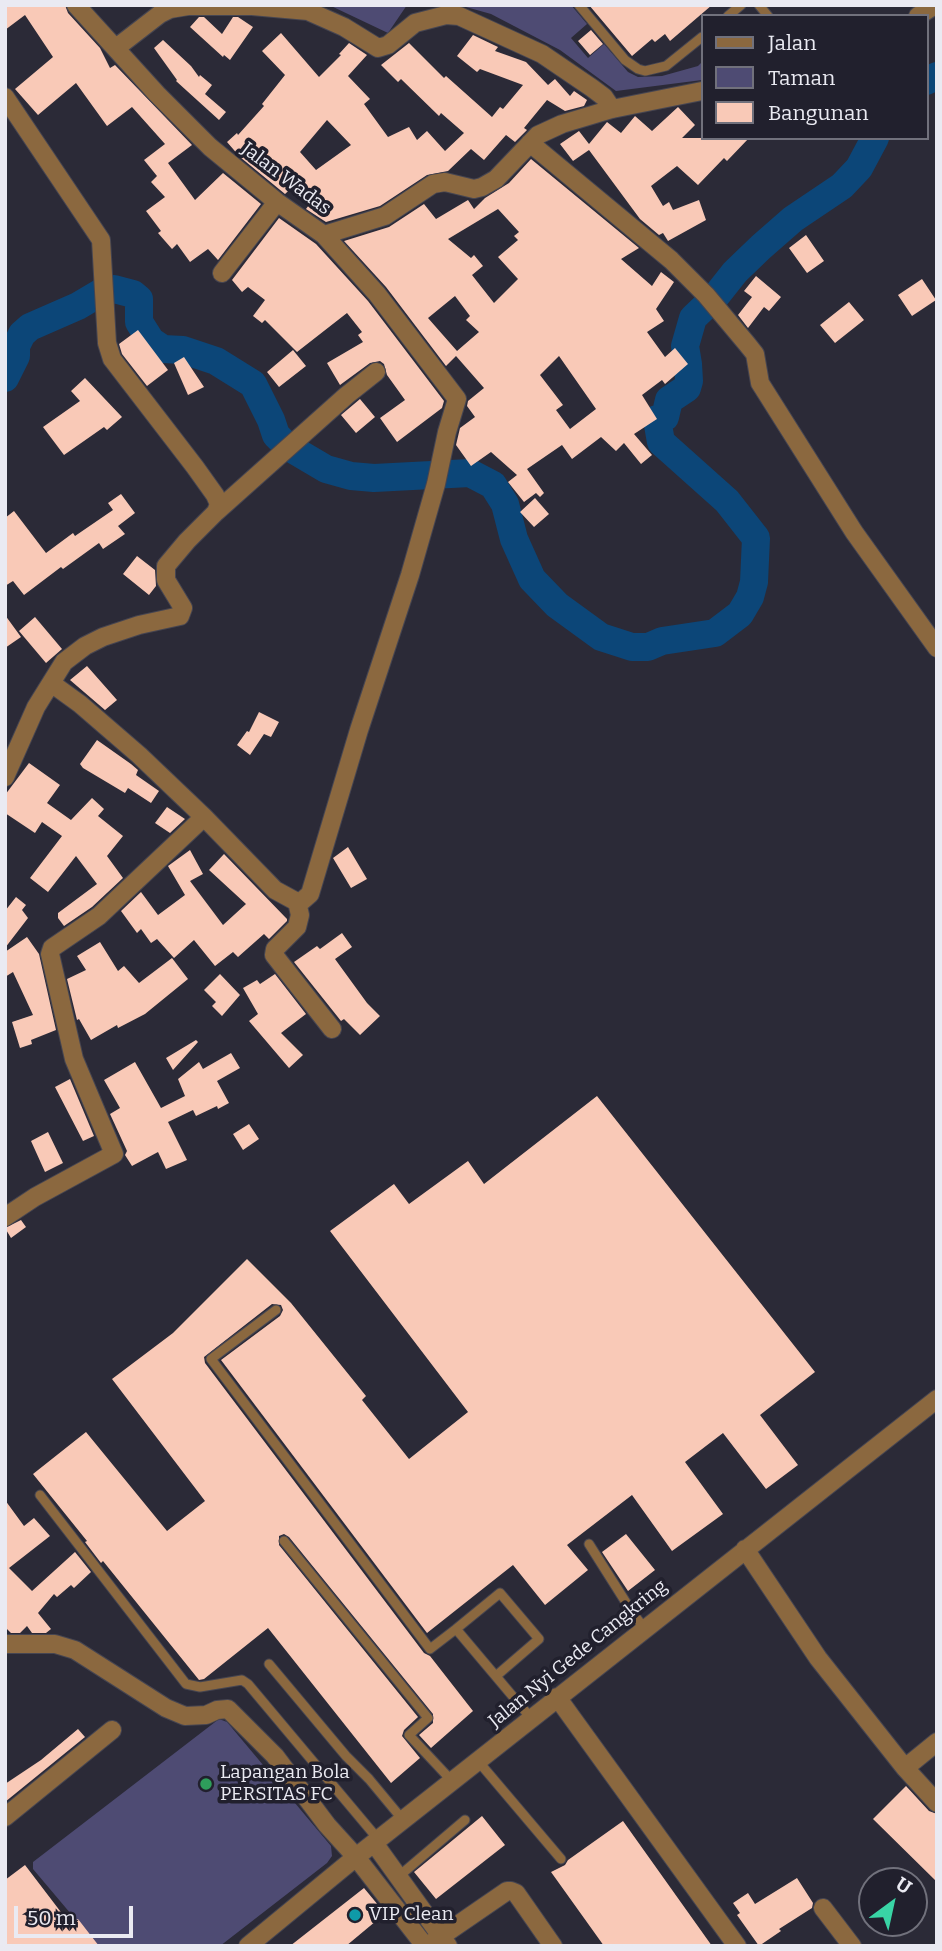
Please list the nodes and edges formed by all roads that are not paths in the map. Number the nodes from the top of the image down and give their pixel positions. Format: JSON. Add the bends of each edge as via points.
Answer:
{"nodes":[{"id":1,"x":76,"y":5,"type":"edge"},
{"id":2,"x":579,"y":5,"type":"edge"},
{"id":3,"x":701,"y":38,"type":"edge"},
{"id":4,"x":116,"y":48,"type":"junction"},
{"id":5,"x":701,"y":91,"type":"edge"},
{"id":6,"x":5,"y":97,"type":"edge"},
{"id":7,"x":612,"y":109,"type":"junction"},
{"id":8,"x":11,"y":117,"type":"edge"},
{"id":9,"x":530,"y":143,"type":"junction"},
{"id":10,"x":277,"y":202,"type":"junction"},
{"id":11,"x":324,"y":235,"type":"junction"},
{"id":12,"x":222,"y":273,"type":"dead end"},
{"id":13,"x":376,"y":372,"type":"dead end"},
{"id":14,"x":216,"y":512,"type":"junction"},
{"id":15,"x":937,"y":648,"type":"edge"},
{"id":16,"x":51,"y":683,"type":"junction"},
{"id":17,"x":5,"y":778,"type":"edge"},
{"id":18,"x":204,"y":817,"type":"junction"},
{"id":19,"x":297,"y":902,"type":"junction"},
{"id":20,"x":332,"y":1029,"type":"dead end"},
{"id":21,"x":5,"y":1217,"type":"edge"},
{"id":22,"x":276,"y":1310,"type":"dead end"},
{"id":23,"x":937,"y":1399,"type":"edge"},
{"id":24,"x":40,"y":1495,"type":"dead end"},
{"id":25,"x":284,"y":1541,"type":"dead end"},
{"id":26,"x":589,"y":1545,"type":"dead end"},
{"id":27,"x":745,"y":1549,"type":"junction"},
{"id":28,"x":644,"y":1628,"type":"junction"},
{"id":29,"x":456,"y":1629,"type":"junction"},
{"id":30,"x":5,"y":1644,"type":"edge"},
{"id":31,"x":269,"y":1664,"type":"dead end"},
{"id":32,"x":495,"y":1676,"type":"junction"},
{"id":33,"x":557,"y":1697,"type":"junction"},
{"id":34,"x":531,"y":1718,"type":"junction"},
{"id":35,"x":112,"y":1731,"type":"dead end"},
{"id":36,"x":937,"y":1742,"type":"edge"},
{"id":37,"x":478,"y":1761,"type":"junction"},
{"id":38,"x":905,"y":1768,"type":"junction"},
{"id":39,"x":452,"y":1781,"type":"junction"},
{"id":40,"x":937,"y":1803,"type":"edge"},
{"id":41,"x":5,"y":1817,"type":"edge"},
{"id":42,"x":403,"y":1820,"type":"junction"},
{"id":43,"x":465,"y":1820,"type":"dead end"},
{"id":44,"x":376,"y":1841,"type":"junction"},
{"id":45,"x":356,"y":1857,"type":"junction"},
{"id":46,"x":561,"y":1859,"type":"dead end"},
{"id":47,"x":398,"y":1877,"type":"junction"},
{"id":48,"x":410,"y":1893,"type":"junction"},
{"id":49,"x":393,"y":1904,"type":"junction"},
{"id":50,"x":823,"y":1908,"type":"dead end"},
{"id":51,"x":435,"y":1943,"type":"edge"},
{"id":52,"x":248,"y":1946,"type":"edge"},
{"id":53,"x":553,"y":1946,"type":"edge"},
{"id":54,"x":737,"y":1946,"type":"edge"},
{"id":55,"x":852,"y":1946,"type":"edge"}],
"edges":[{"from":1,"to":4,"type":"street","name":"Jalan Wadas"},
{"from":2,"to":3,"type":"lane","via":[[625,60],[645,71],[666,66]]},
{"from":4,"to":7,"type":"street","via":[[170,9],[188,6],[309,11],[378,48],[415,23],[460,16],[542,54],[604,97]]},
{"from":4,"to":10,"type":"street","name":"Jalan Wadas","via":[[211,147]]},
{"from":5,"to":7,"type":"street","name":"Jalan Wadas"},
{"from":6,"to":8,"type":"street"},
{"from":7,"to":9,"type":"street","name":"Jalan Wadas","via":[[562,124]]},
{"from":8,"to":14,"type":"street","via":[[98,233],[112,359],[215,495]]},
{"from":9,"to":11,"type":"street","name":"Jalan Wadas","via":[[482,187],[433,184],[385,216]]},
{"from":9,"to":15,"type":"street","via":[[706,295],[755,354],[760,383],[854,532]]},
{"from":10,"to":11,"type":"street","name":"Jalan Wadas"},
{"from":10,"to":12,"type":"street"},
{"from":11,"to":19,"type":"street","via":[[457,396],[410,575],[310,894]]},
{"from":13,"to":14,"type":"street"},
{"from":14,"to":16,"type":"street","via":[[166,566],[166,580],[183,608],[177,619],[139,625],[85,646],[64,662]]},
{"from":16,"to":17,"type":"street"},
{"from":16,"to":18,"type":"street","via":[[139,755]]},
{"from":18,"to":19,"type":"street","via":[[275,890]]},
{"from":18,"to":21,"type":"street","via":[[99,916],[52,948],[74,1059],[114,1154]]},
{"from":19,"to":20,"type":"street","via":[[297,927],[274,955]]},
{"from":22,"to":29,"type":"lane","via":[[211,1359],[429,1649]]},
{"from":23,"to":27,"type":"street","name":"Jalan Nyi Gede Cangkring"},
{"from":24,"to":44,"type":"lane","via":[[186,1684],[200,1687],[242,1680],[248,1684]]},
{"from":25,"to":39,"type":"lane","via":[[428,1718],[409,1735]]},
{"from":26,"to":28,"type":"lane"},
{"from":27,"to":28,"type":"street","name":"Jalan Nyi Gede Cangkring"},
{"from":27,"to":38,"type":"street","via":[[818,1658]]},
{"from":28,"to":33,"type":"street","name":"Jalan Nyi Gede Cangkring"},
{"from":29,"to":32,"type":"lane"},
{"from":29,"to":32,"type":"lane","via":[[500,1593],[539,1639]]},
{"from":30,"to":45,"type":"street","via":[[55,1644],[75,1650],[185,1716],[228,1709],[275,1756]]},
{"from":31,"to":42,"type":"lane"},
{"from":32,"to":34,"type":"lane"},
{"from":33,"to":34,"type":"street","name":"Jalan Nyi Gede Cangkring"},
{"from":33,"to":54,"type":"street"},
{"from":34,"to":37,"type":"street","name":"Jalan Nyi Gede Cangkring"},
{"from":35,"to":41,"type":"street"},
{"from":36,"to":38,"type":"street"},
{"from":37,"to":39,"type":"street","name":"Jalan Nyi Gede Cangkring"},
{"from":37,"to":46,"type":"lane"},
{"from":38,"to":40,"type":"street"},
{"from":39,"to":42,"type":"street","name":"Jalan Nyi Gede Cangkring"},
{"from":42,"to":44,"type":"street","name":"Jalan Nyi Gede Cangkring"},
{"from":43,"to":47,"type":"lane"},
{"from":44,"to":45,"type":"street","name":"Jalan Nyi Gede Cangkring"},
{"from":44,"to":47,"type":"street"},
{"from":45,"to":49,"type":"street"},
{"from":45,"to":52,"type":"street","name":"Jalan Nyi Gede Cangkring"},
{"from":47,"to":48,"type":"street"},
{"from":48,"to":49,"type":"street"},
{"from":48,"to":51,"type":"street"},
{"from":49,"to":51,"type":"street"},
{"from":50,"to":55,"type":"street"},
{"from":51,"to":53,"type":"street","via":[[511,1891]]}]}
